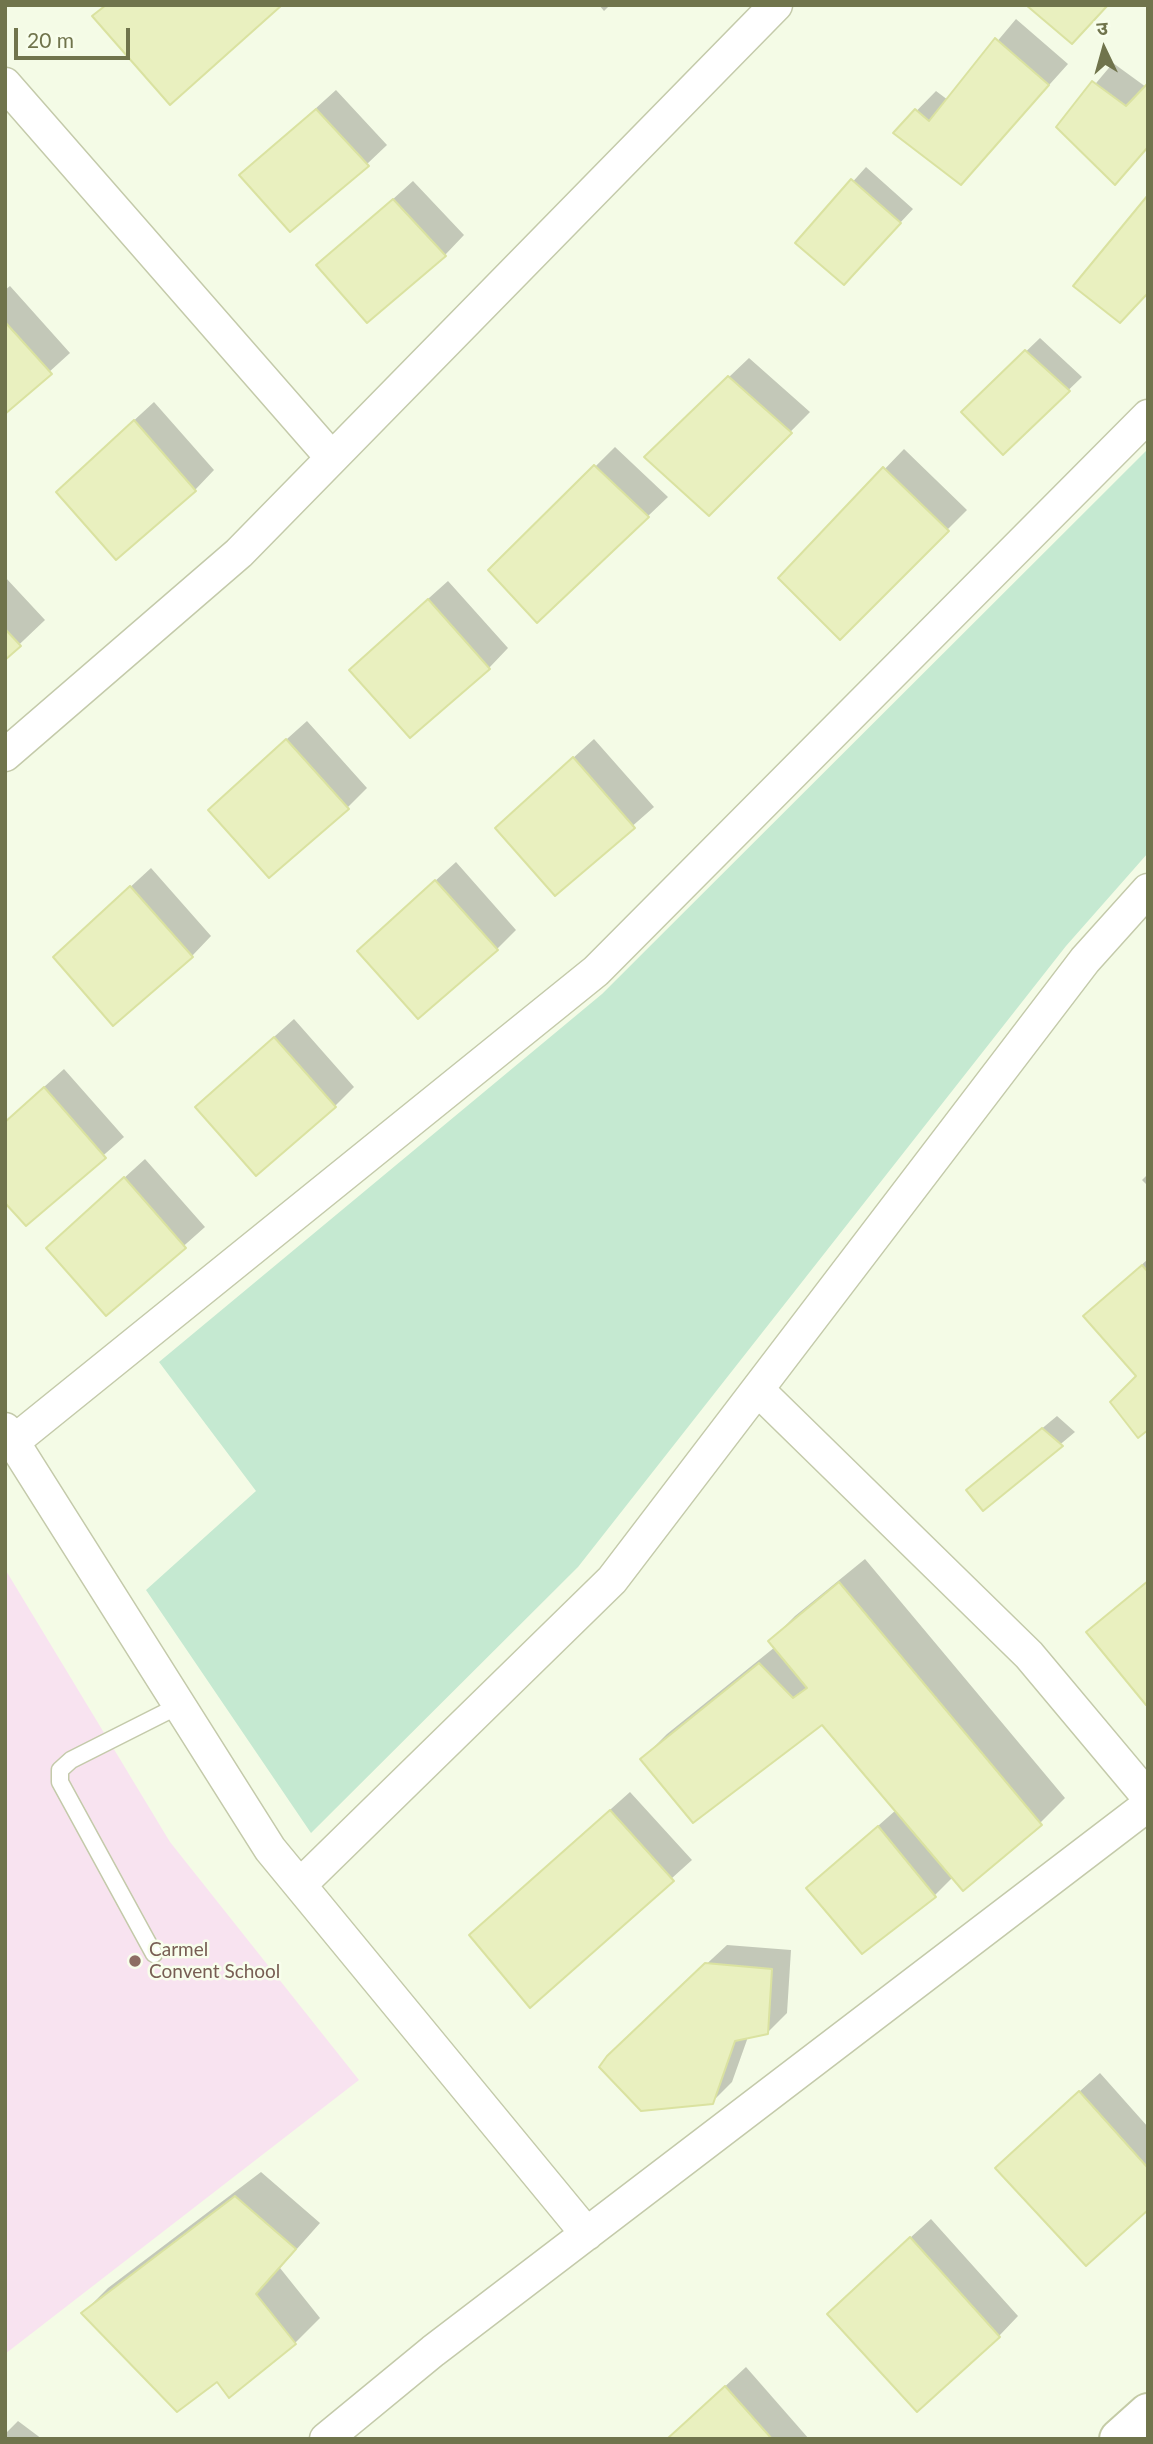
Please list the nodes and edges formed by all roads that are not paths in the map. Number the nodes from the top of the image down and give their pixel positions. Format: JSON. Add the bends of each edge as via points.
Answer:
{"nodes":[{"id":1,"x":776,"y":5,"type":"edge"},
{"id":2,"x":5,"y":84,"type":"edge"},
{"id":3,"x":1148,"y":416,"type":"edge"},
{"id":4,"x":332,"y":458,"type":"junction"},
{"id":5,"x":5,"y":755,"type":"edge"},
{"id":6,"x":1148,"y":890,"type":"edge"},
{"id":7,"x":758,"y":1390,"type":"junction"},
{"id":8,"x":9,"y":1435,"type":"edge"},
{"id":9,"x":180,"y":1705,"type":"junction"},
{"id":10,"x":1148,"y":1797,"type":"edge"},
{"id":11,"x":1148,"y":1805,"type":"edge"},
{"id":12,"x":300,"y":1885,"type":"junction"},
{"id":13,"x":154,"y":1954,"type":"dead end"},
{"id":14,"x":587,"y":2234,"type":"junction"},
{"id":15,"x":1148,"y":2413,"type":"edge"},
{"id":16,"x":326,"y":2439,"type":"edge"},
{"id":17,"x":1119,"y":2439,"type":"edge"}],
"edges":[{"from":1,"to":4,"type":"street"},
{"from":2,"to":4,"type":"street"},
{"from":3,"to":8,"type":"street","via":[[596,971]]},
{"from":4,"to":5,"type":"street","via":[[239,553]]},
{"from":6,"to":7,"type":"street","via":[[1085,960]]},
{"from":7,"to":10,"type":"street","via":[[1029,1655]]},
{"from":7,"to":12,"type":"street","via":[[612,1580]]},
{"from":8,"to":9,"type":"street"},
{"from":9,"to":12,"type":"street","via":[[270,1849]]},
{"from":9,"to":13,"type":"lane","via":[[71,1760],[60,1770],[60,1782]]},
{"from":11,"to":14,"type":"street"},
{"from":12,"to":14,"type":"street"},
{"from":14,"to":16,"type":"street"},
{"from":15,"to":17,"type":"main road"}]}
